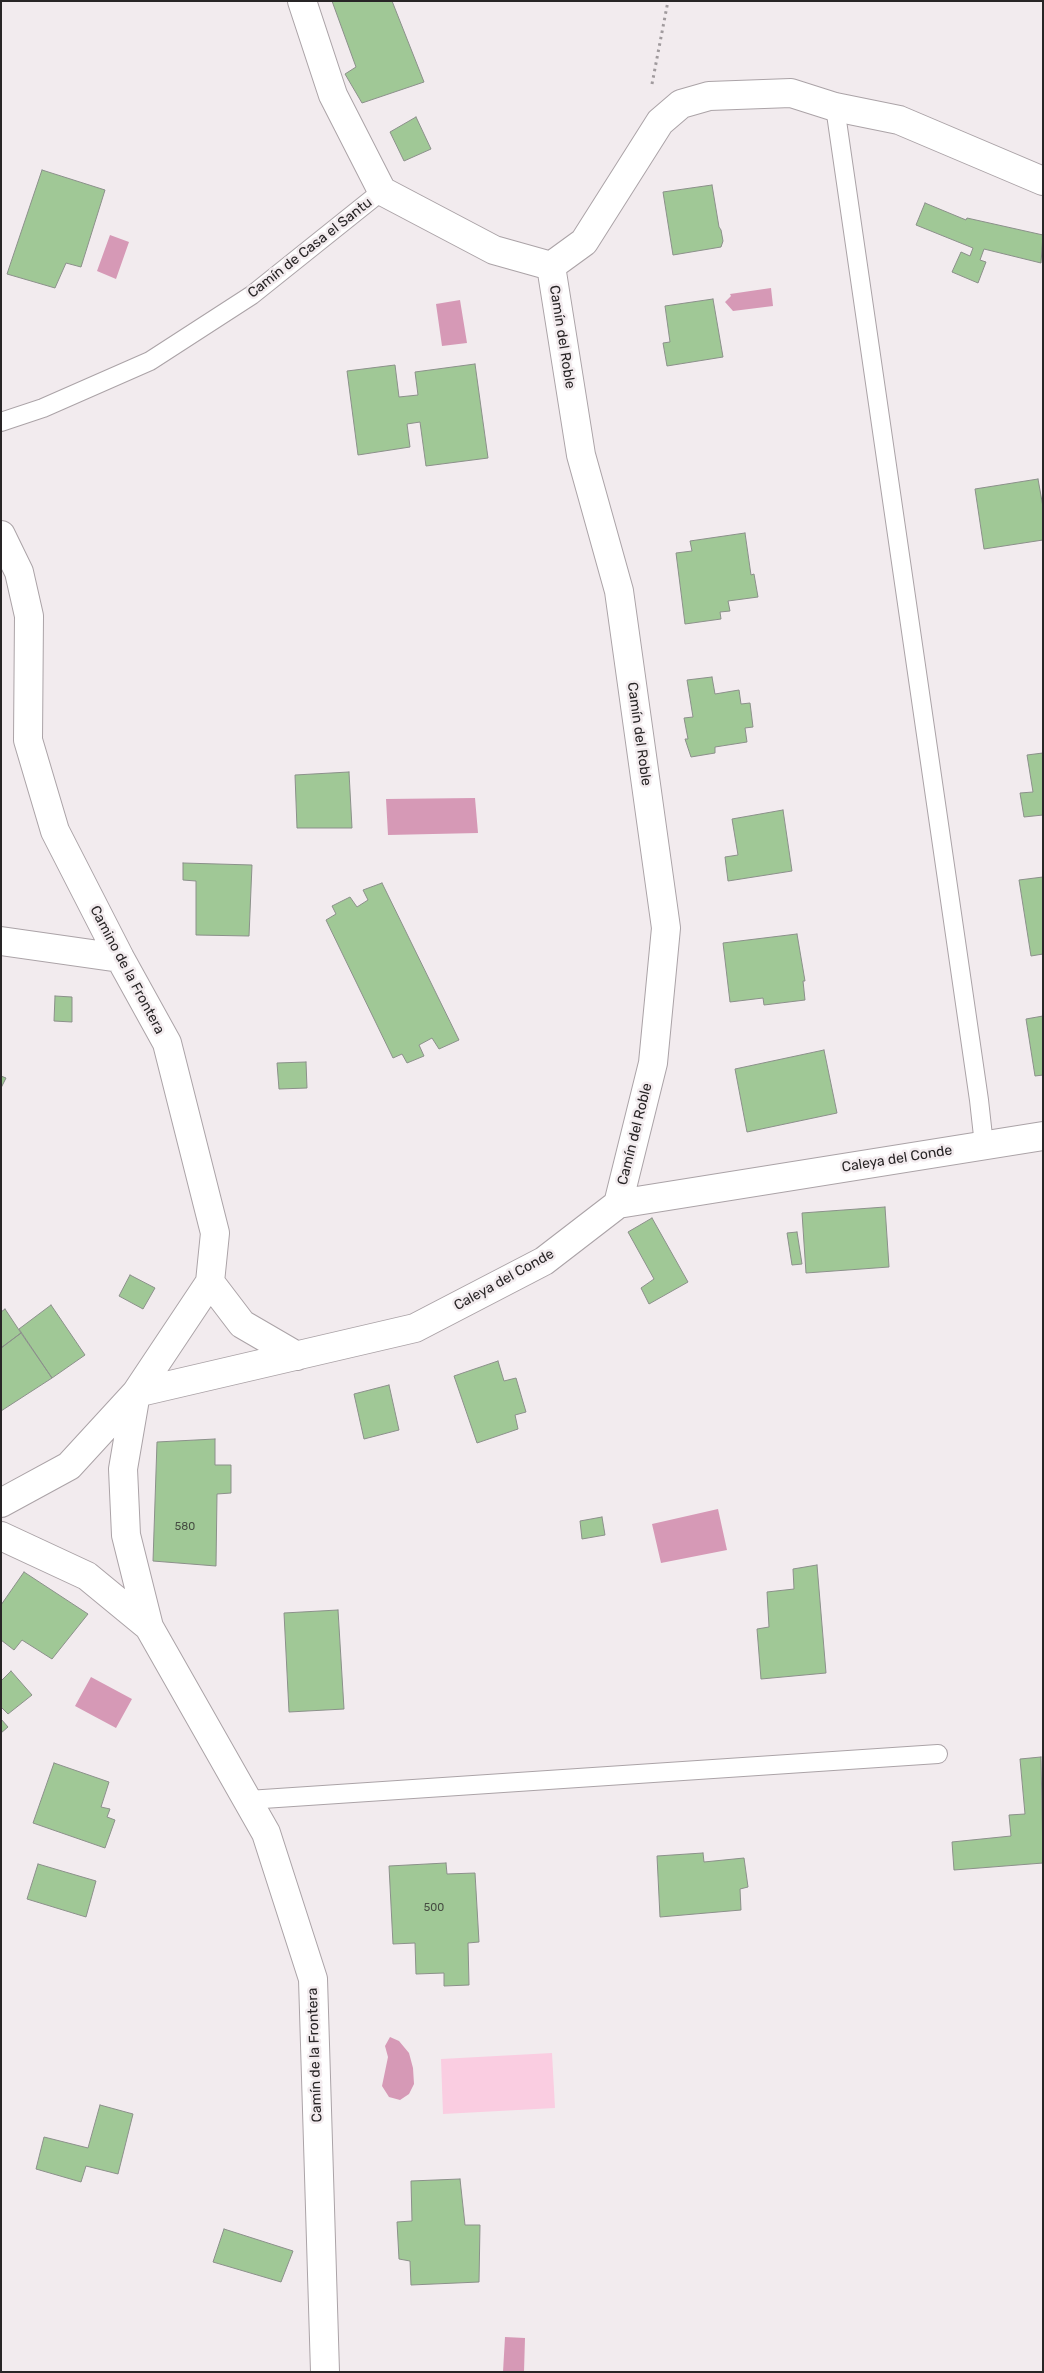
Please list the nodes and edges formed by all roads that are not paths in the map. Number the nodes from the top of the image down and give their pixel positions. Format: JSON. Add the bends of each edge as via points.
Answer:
{"nodes":[{"id":1,"x":302,"y":1,"type":"edge"},
{"id":2,"x":835,"y":107,"type":"junction"},
{"id":3,"x":1043,"y":181,"type":"edge"},
{"id":4,"x":382,"y":191,"type":"junction"},
{"id":5,"x":551,"y":266,"type":"junction"},
{"id":6,"x":1,"y":422,"type":"edge"},
{"id":7,"x":1,"y":535,"type":"edge"},
{"id":8,"x":1,"y":941,"type":"edge"},
{"id":9,"x":120,"y":958,"type":"junction"},
{"id":10,"x":1043,"y":1136,"type":"edge"},
{"id":11,"x":984,"y":1145,"type":"junction"},
{"id":12,"x":618,"y":1204,"type":"junction"},
{"id":13,"x":210,"y":1282,"type":"junction"},
{"id":14,"x":297,"y":1356,"type":"junction"},
{"id":15,"x":136,"y":1393,"type":"junction"},
{"id":16,"x":1,"y":1503,"type":"edge"},
{"id":17,"x":1,"y":1536,"type":"edge"},
{"id":18,"x":149,"y":1627,"type":"junction"},
{"id":19,"x":938,"y":1754,"type":"dead end"},
{"id":20,"x":248,"y":1800,"type":"junction"},
{"id":21,"x":325,"y":2372,"type":"edge"}],
"edges":[{"from":1,"to":4,"type":"street","via":[[333,96]]},
{"from":2,"to":3,"type":"street","via":[[899,120]]},
{"from":2,"to":5,"type":"street","via":[[791,93],[709,96],[681,104],[660,122],[584,242]]},
{"from":2,"to":11,"type":"lane"},
{"from":4,"to":5,"type":"street","name":"Camín de Casa el Santu","via":[[494,250]]},
{"from":4,"to":6,"type":"lane","name":"Camín de Casa el Santu","via":[[252,295],[150,361],[42,408]]},
{"from":5,"to":12,"type":"street","name":"Camín del Roble","via":[[581,455],[619,592],[666,928],[653,1063]]},
{"from":7,"to":9,"type":"street","name":"Camino de la Frontera","via":[[19,572],[29,616],[28,740],[55,831]]},
{"from":8,"to":9,"type":"street"},
{"from":9,"to":13,"type":"street","name":"Camino de la Frontera","via":[[167,1043],[215,1233]]},
{"from":10,"to":11,"type":"street","name":"Caleya del Conde"},
{"from":11,"to":12,"type":"street","name":"Caleya del Conde"},
{"from":12,"to":14,"type":"street","name":"Caleya del Conde","via":[[544,1261],[415,1328]]},
{"from":13,"to":14,"type":"street","via":[[242,1324]]},
{"from":13,"to":15,"type":"street","name":"Camino de la Frontera"},
{"from":14,"to":15,"type":"street","name":"Caleya del Conde"},
{"from":15,"to":16,"type":"street","name":"Camino de la Frontera","via":[[69,1466]]},
{"from":15,"to":18,"type":"street","via":[[123,1469],[126,1535]]},
{"from":17,"to":18,"type":"street","via":[[87,1576]]},
{"from":18,"to":20,"type":"street","name":"Camín de la Frontera"},
{"from":19,"to":20,"type":"lane"},
{"from":20,"to":21,"type":"street","name":"Camín de la Frontera","via":[[266,1833],[313,1979]]}]}
